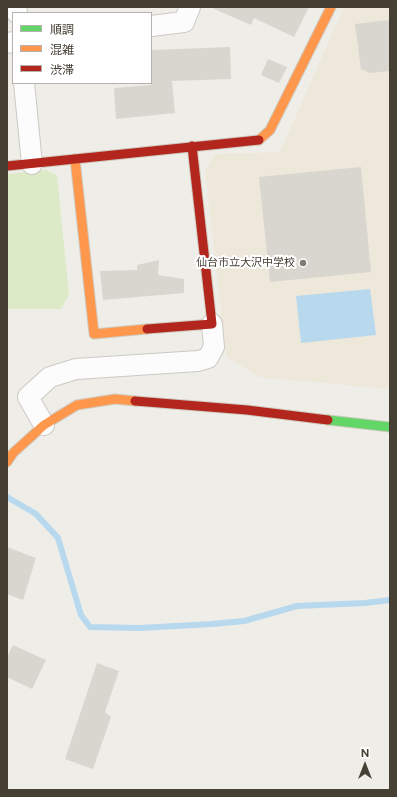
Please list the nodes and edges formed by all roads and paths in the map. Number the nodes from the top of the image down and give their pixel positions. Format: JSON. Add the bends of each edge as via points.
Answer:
{"nodes":[{"id":1,"x":190,"y":7,"type":"edge"},
{"id":2,"x":331,"y":7,"type":"edge"},
{"id":3,"x":152,"y":26,"type":"edge"},
{"id":4,"x":24,"y":84,"type":"edge"},
{"id":5,"x":192,"y":146,"type":"junction"},
{"id":6,"x":75,"y":159,"type":"junction"},
{"id":7,"x":32,"y":164,"type":"junction"},
{"id":8,"x":7,"y":166,"type":"edge"},
{"id":9,"x":212,"y":324,"type":"junction"},
{"id":10,"x":44,"y":425,"type":"junction"},
{"id":11,"x":390,"y":427,"type":"edge"},
{"id":12,"x":7,"y":462,"type":"edge"}],
"edges":[{"from":1,"to":3,"type":"street","via":[[184,22]]},
{"from":2,"to":5,"type":"street","via":[[270,130],[260,140]]},
{"from":4,"to":7,"type":"street"},
{"from":5,"to":6,"type":"street"},
{"from":5,"to":9,"type":"street"},
{"from":6,"to":7,"type":"street"},
{"from":6,"to":9,"type":"street","via":[[94,334]]},
{"from":7,"to":8,"type":"street"},
{"from":9,"to":10,"type":"street","via":[[214,347],[208,358],[198,361],[76,369],[50,377],[28,397]]},
{"from":10,"to":11,"type":"street","via":[[77,405],[115,399],[247,410]]},
{"from":10,"to":12,"type":"street","via":[[13,453]]}]}
